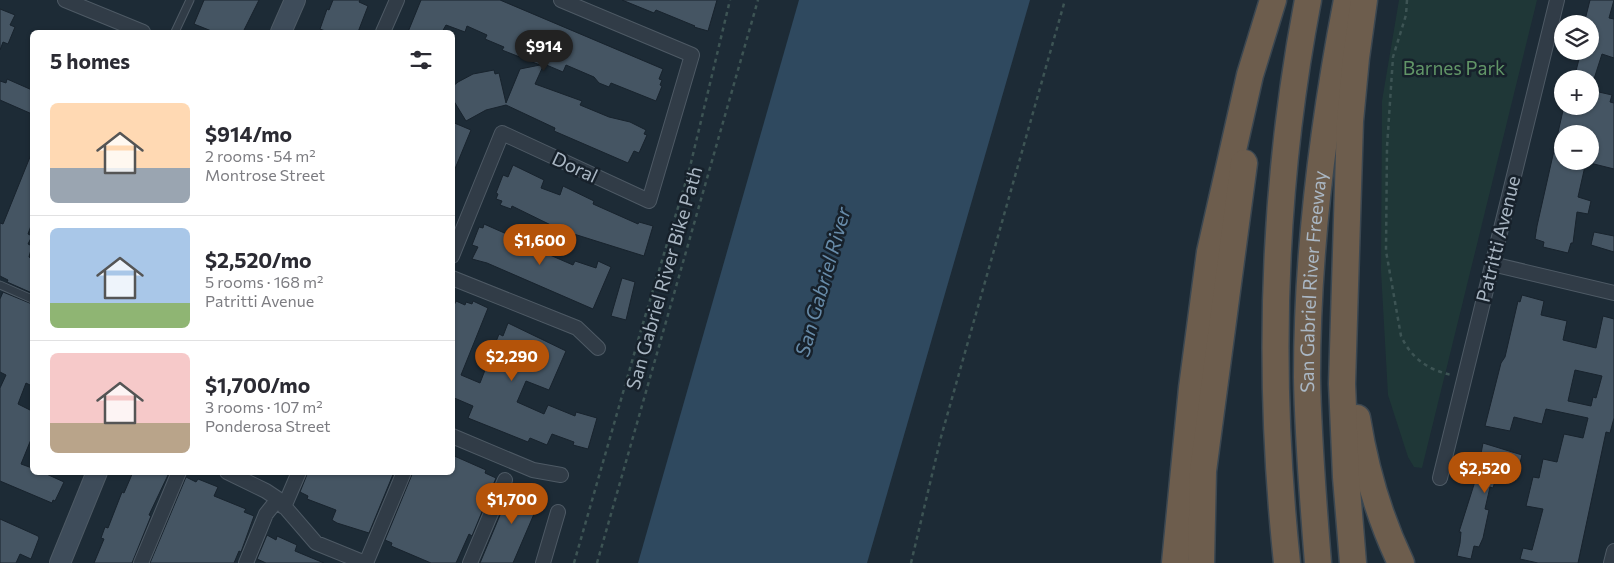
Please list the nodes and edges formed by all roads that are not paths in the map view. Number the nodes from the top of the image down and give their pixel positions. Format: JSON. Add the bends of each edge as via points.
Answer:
{"nodes":[{"id":1,"x":65,"y":0,"type":"edge"},
{"id":2,"x":190,"y":0,"type":"edge"},
{"id":3,"x":295,"y":0,"type":"edge"},
{"id":4,"x":397,"y":0,"type":"edge"},
{"id":5,"x":561,"y":0,"type":"edge"},
{"id":6,"x":1308,"y":0,"type":"edge"},
{"id":7,"x":1347,"y":0,"type":"edge"},
{"id":8,"x":1364,"y":0,"type":"edge"},
{"id":9,"x":1556,"y":0,"type":"edge"},
{"id":10,"x":1270,"y":11,"type":"edge"},
{"id":11,"x":138,"y":30,"type":"edge"},
{"id":12,"x":176,"y":30,"type":"edge"},
{"id":13,"x":282,"y":30,"type":"edge"},
{"id":14,"x":384,"y":30,"type":"edge"},
{"id":15,"x":455,"y":249,"type":"edge"},
{"id":16,"x":1492,"y":264,"type":"junction"},
{"id":17,"x":455,"y":279,"type":"edge"},
{"id":18,"x":0,"y":285,"type":"edge"},
{"id":19,"x":1614,"y":294,"type":"edge"},
{"id":20,"x":30,"y":298,"type":"edge"},
{"id":21,"x":1345,"y":311,"type":"junction"},
{"id":22,"x":598,"y":348,"type":"dead end"},
{"id":23,"x":455,"y":437,"type":"edge"},
{"id":24,"x":96,"y":475,"type":"edge"},
{"id":25,"x":178,"y":475,"type":"edge"},
{"id":26,"x":233,"y":475,"type":"edge"},
{"id":27,"x":297,"y":475,"type":"edge"},
{"id":28,"x":402,"y":475,"type":"edge"},
{"id":29,"x":560,"y":475,"type":"dead end"},
{"id":30,"x":1440,"y":478,"type":"dead end"},
{"id":31,"x":505,"y":480,"type":"dead end"},
{"id":32,"x":281,"y":503,"type":"junction"},
{"id":33,"x":558,"y":512,"type":"dead end"},
{"id":34,"x":1614,"y":551,"type":"edge"},
{"id":35,"x":358,"y":562,"type":"edge"},
{"id":36,"x":60,"y":563,"type":"edge"},
{"id":37,"x":141,"y":563,"type":"edge"},
{"id":38,"x":246,"y":563,"type":"edge"},
{"id":39,"x":470,"y":563,"type":"edge"},
{"id":40,"x":543,"y":563,"type":"edge"},
{"id":41,"x":1174,"y":563,"type":"edge"},
{"id":42,"x":1201,"y":563,"type":"edge"},
{"id":43,"x":1287,"y":563,"type":"edge"},
{"id":44,"x":1318,"y":563,"type":"edge"},
{"id":45,"x":1353,"y":563,"type":"edge"},
{"id":46,"x":1400,"y":563,"type":"edge"},
{"id":47,"x":1611,"y":563,"type":"edge"}],
"edges":[{"from":1,"to":11,"type":"street"},
{"from":2,"to":12,"type":"lane"},
{"from":3,"to":13,"type":"street"},
{"from":4,"to":14,"type":"street"},
{"from":5,"to":15,"type":"street","name":"Doral","via":[[692,55],[649,201],[502,133]]},
{"from":6,"to":43,"type":"highway","name":"San Gabriel River Freeway","via":[[1294,72],[1275,278],[1278,483]]},
{"from":7,"to":44,"type":"highway","name":"San Gabriel River Freeway","via":[[1332,74],[1310,278],[1307,376]]},
{"from":8,"to":21,"type":"highway","via":[[1350,121]]},
{"from":9,"to":16,"type":"street","name":"Patritti Avenue"},
{"from":10,"to":41,"type":"highway","via":[[1250,75],[1210,252]]},
{"from":10,"to":42,"type":"highway","via":[[1243,167],[1207,438],[1201,498]]},
{"from":16,"to":19,"type":"street"},
{"from":16,"to":30,"type":"street","name":"Patritti Avenue"},
{"from":17,"to":22,"type":"street","via":[[577,328]]},
{"from":18,"to":20,"type":"lane"},
{"from":21,"to":45,"type":"highway","via":[[1342,393]]},
{"from":21,"to":46,"type":"highway","via":[[1362,450]]},
{"from":23,"to":29,"type":"street","via":[[533,470]]},
{"from":24,"to":36,"type":"street"},
{"from":25,"to":37,"type":"street"},
{"from":26,"to":32,"type":"street","via":[[266,491]]},
{"from":27,"to":32,"type":"street"},
{"from":28,"to":35,"type":"street"},
{"from":31,"to":39,"type":"street"},
{"from":32,"to":35,"type":"street","via":[[316,543]]},
{"from":32,"to":38,"type":"street","via":[[266,514]]},
{"from":33,"to":40,"type":"street"},
{"from":34,"to":47,"type":"street"}]}
